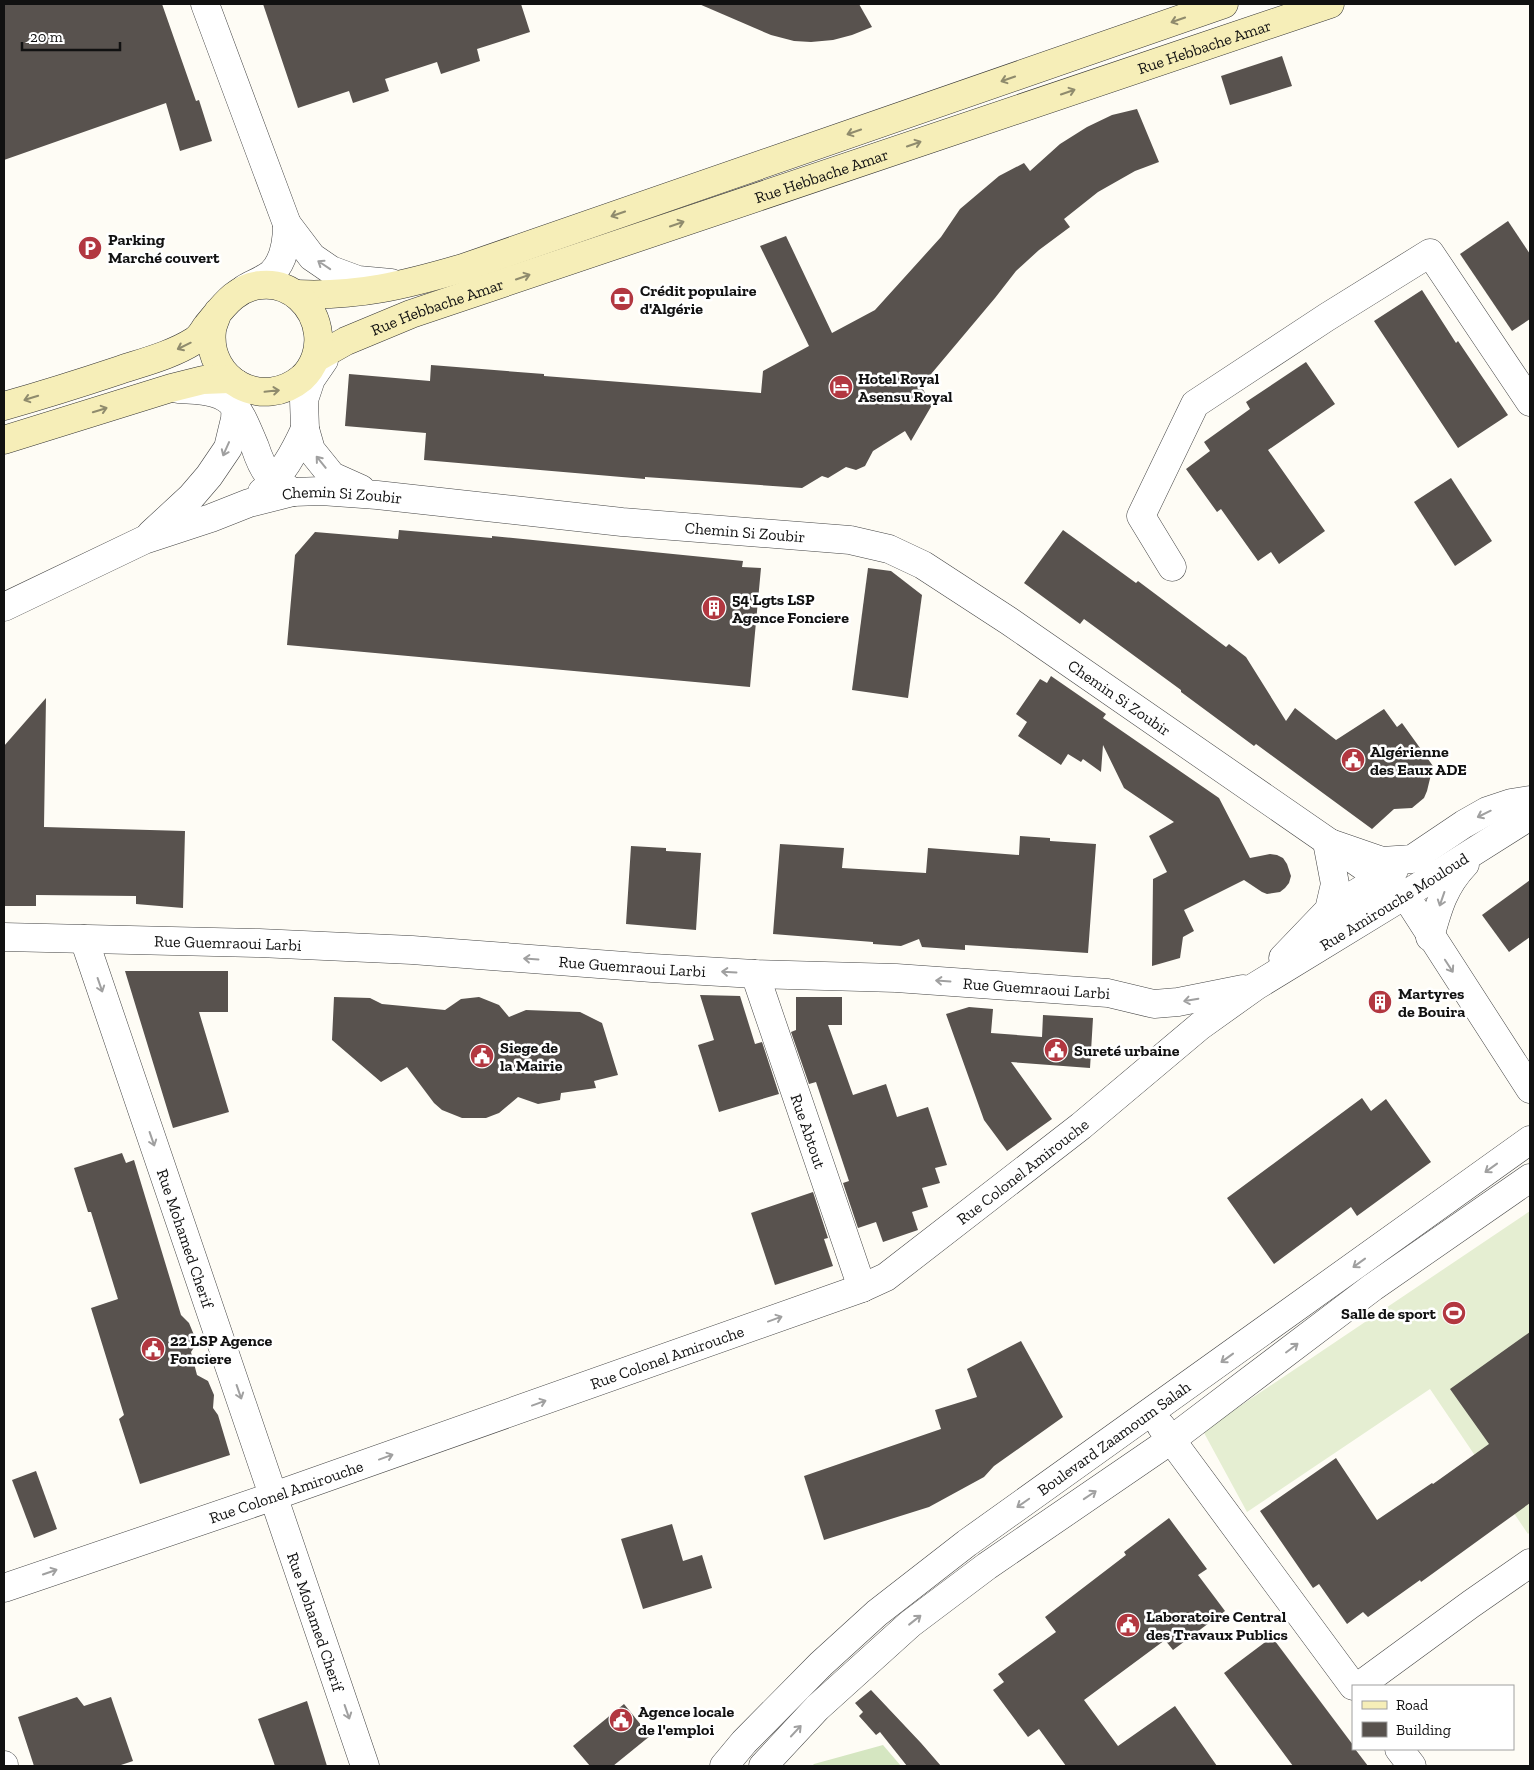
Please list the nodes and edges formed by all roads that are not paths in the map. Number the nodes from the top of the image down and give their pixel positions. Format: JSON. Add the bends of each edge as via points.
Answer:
{"nodes":[{"id":1,"x":205,"y":4,"type":"edge"},
{"id":2,"x":1224,"y":4,"type":"edge"},
{"id":3,"x":1330,"y":4,"type":"edge"},
{"id":4,"x":287,"y":224,"type":"junction"},
{"id":5,"x":404,"y":285,"type":"junction"},
{"id":6,"x":244,"y":289,"type":"junction"},
{"id":7,"x":296,"y":294,"type":"junction"},
{"id":8,"x":218,"y":312,"type":"junction"},
{"id":9,"x":342,"y":343,"type":"junction"},
{"id":10,"x":309,"y":377,"type":"junction"},
{"id":11,"x":234,"y":390,"type":"junction"},
{"id":12,"x":1530,"y":402,"type":"edge"},
{"id":13,"x":4,"y":406,"type":"edge"},
{"id":14,"x":305,"y":429,"type":"junction"},
{"id":15,"x":4,"y":440,"type":"edge"},
{"id":16,"x":284,"y":486,"type":"junction"},
{"id":17,"x":377,"y":495,"type":"junction"},
{"id":18,"x":144,"y":540,"type":"junction"},
{"id":19,"x":1172,"y":567,"type":"dead end"},
{"id":20,"x":4,"y":607,"type":"edge"},
{"id":21,"x":1530,"y":800,"type":"edge"},
{"id":22,"x":1530,"y":816,"type":"edge"},
{"id":23,"x":1327,"y":842,"type":"junction"},
{"id":24,"x":1481,"y":847,"type":"junction"},
{"id":25,"x":1412,"y":859,"type":"junction"},
{"id":26,"x":1380,"y":878,"type":"junction"},
{"id":27,"x":1405,"y":895,"type":"junction"},
{"id":28,"x":1330,"y":910,"type":"junction"},
{"id":29,"x":4,"y":937,"type":"edge"},
{"id":30,"x":1430,"y":937,"type":"junction"},
{"id":31,"x":84,"y":938,"type":"junction"},
{"id":32,"x":755,"y":974,"type":"junction"},
{"id":33,"x":1256,"y":986,"type":"junction"},
{"id":34,"x":1530,"y":1089,"type":"edge"},
{"id":35,"x":1529,"y":1137,"type":"edge"},
{"id":36,"x":1530,"y":1178,"type":"edge"},
{"id":37,"x":862,"y":1288,"type":"junction"},
{"id":38,"x":1151,"y":1412,"type":"junction"},
{"id":39,"x":1171,"y":1440,"type":"junction"},
{"id":40,"x":274,"y":1496,"type":"junction"},
{"id":41,"x":1530,"y":1563,"type":"edge"},
{"id":42,"x":4,"y":1588,"type":"edge"},
{"id":43,"x":1352,"y":1685,"type":"edge"},
{"id":44,"x":1361,"y":1685,"type":"edge"},
{"id":45,"x":744,"y":1742,"type":"junction"},
{"id":46,"x":1400,"y":1750,"type":"edge"},
{"id":47,"x":365,"y":1766,"type":"edge"},
{"id":48,"x":714,"y":1766,"type":"edge"},
{"id":49,"x":724,"y":1766,"type":"edge"},
{"id":50,"x":763,"y":1766,"type":"edge"},
{"id":51,"x":1412,"y":1766,"type":"edge"}],
"edges":[{"from":1,"to":4,"type":"street"},
{"from":2,"to":5,"type":"main road","name":"Rue Hebbache Amar","one_way":true,"via":[[463,268]]},
{"from":9,"to":3,"type":"main road","name":"Rue Hebbache Amar","one_way":true,"via":[[411,314]]},
{"from":5,"to":4,"type":"street","one_way":true,"via":[[358,280],[331,270],[312,257]]},
{"from":4,"to":6,"type":"street","via":[[282,257],[272,272]]},
{"from":5,"to":7,"type":"main road","name":"Rue Hebbache Amar","via":[[324,295]]},
{"from":6,"to":7,"type":"main road","via":[[280,286]]},
{"from":6,"to":8,"type":"main road","via":[[229,298]]},
{"from":7,"to":10,"type":"main road","via":[[309,306],[317,323],[319,340]]},
{"from":8,"to":11,"type":"main road","via":[[212,329],[212,347],[218,365]]},
{"from":8,"to":13,"type":"main road","one_way":true,"via":[[196,340],[174,351]]},
{"from":9,"to":10,"type":"main road","name":"Rue Hebbache Amar"},
{"from":9,"to":10,"type":"street","via":[[322,362],[311,379]]},
{"from":11,"to":10,"type":"main road","one_way":true,"via":[[281,390]]},
{"from":10,"to":14,"type":"street"},
{"from":15,"to":11,"type":"main road","one_way":true,"via":[[203,380]]},
{"from":11,"to":16,"type":"street","via":[[260,459],[268,474]]},
{"from":11,"to":18,"type":"street","one_way":true,"via":[[235,419],[228,448],[190,497]]},
{"from":12,"to":19,"type":"street","via":[[1430,253],[1195,404],[1141,516]]},
{"from":14,"to":16,"type":"street"},
{"from":17,"to":14,"type":"street","one_way":true,"via":[[332,476],[311,450]]},
{"from":16,"to":17,"type":"street","name":"Chemin Si Zoubir"},
{"from":16,"to":18,"type":"street","via":[[211,518]]},
{"from":17,"to":23,"type":"street","name":"Chemin Si Zoubir","via":[[622,522],[850,540],[889,549],[923,565],[1009,621]]},
{"from":18,"to":20,"type":"street"},
{"from":21,"to":25,"type":"street","one_way":true,"via":[[1487,811]]},
{"from":22,"to":24,"type":"street","name":"Rue Amirouche Mouloud"},
{"from":23,"to":25,"type":"street","via":[[1382,861]]},
{"from":23,"to":26,"type":"street","name":"Chemin Si Zoubir"},
{"from":23,"to":28,"type":"street","via":[[1335,884]]},
{"from":24,"to":27,"type":"street","name":"Rue Amirouche Mouloud"},
{"from":24,"to":30,"type":"street","one_way":true,"via":[[1455,874],[1444,892]]},
{"from":25,"to":26,"type":"street"},
{"from":26,"to":27,"type":"street","name":"Chemin Si Zoubir"},
{"from":26,"to":28,"type":"street"},
{"from":27,"to":30,"type":"street"},
{"from":27,"to":33,"type":"street","name":"Rue Amirouche Mouloud"},
{"from":28,"to":33,"type":"street"},
{"from":29,"to":31,"type":"street","name":"Rue Guemraoui Larbi"},
{"from":30,"to":34,"type":"street","one_way":true},
{"from":32,"to":31,"type":"street","name":"Rue Guemraoui Larbi","one_way":true,"via":[[412,950]]},
{"from":31,"to":40,"type":"street","name":"Rue Mohamed Cherif","one_way":true},
{"from":33,"to":32,"type":"street","name":"Rue Guemraoui Larbi","one_way":true,"via":[[1154,1004],[1108,993],[896,978]]},
{"from":32,"to":37,"type":"street","name":"Rue Abtout"},
{"from":33,"to":37,"type":"street","name":"Rue Colonel Amirouche","via":[[1200,1026],[1081,1126],[886,1277]]},
{"from":35,"to":38,"type":"street","name":"Boulevard Zaamoum Salah","one_way":true},
{"from":39,"to":36,"type":"street","name":"Boulevard Zaamoum Salah","one_way":true,"via":[[1373,1287]]},
{"from":40,"to":37,"type":"street","name":"Rue Colonel Amirouche","one_way":true},
{"from":38,"to":39,"type":"street"},
{"from":38,"to":45,"type":"street","name":"Boulevard Zaamoum Salah","one_way":true,"via":[[877,1612]]},
{"from":39,"to":43,"type":"street"},
{"from":50,"to":39,"type":"street","name":"Boulevard Zaamoum Salah","one_way":true,"via":[[817,1708],[910,1624],[987,1566]]},
{"from":42,"to":40,"type":"street","name":"Rue Colonel Amirouche","one_way":true},
{"from":40,"to":47,"type":"street","name":"Rue Mohamed Cherif","one_way":true},
{"from":41,"to":44,"type":"street"},
{"from":45,"to":48,"type":"street"},
{"from":45,"to":49,"type":"street","name":"Boulevard Zaamoum Salah"},
{"from":46,"to":51,"type":"street"}]}
